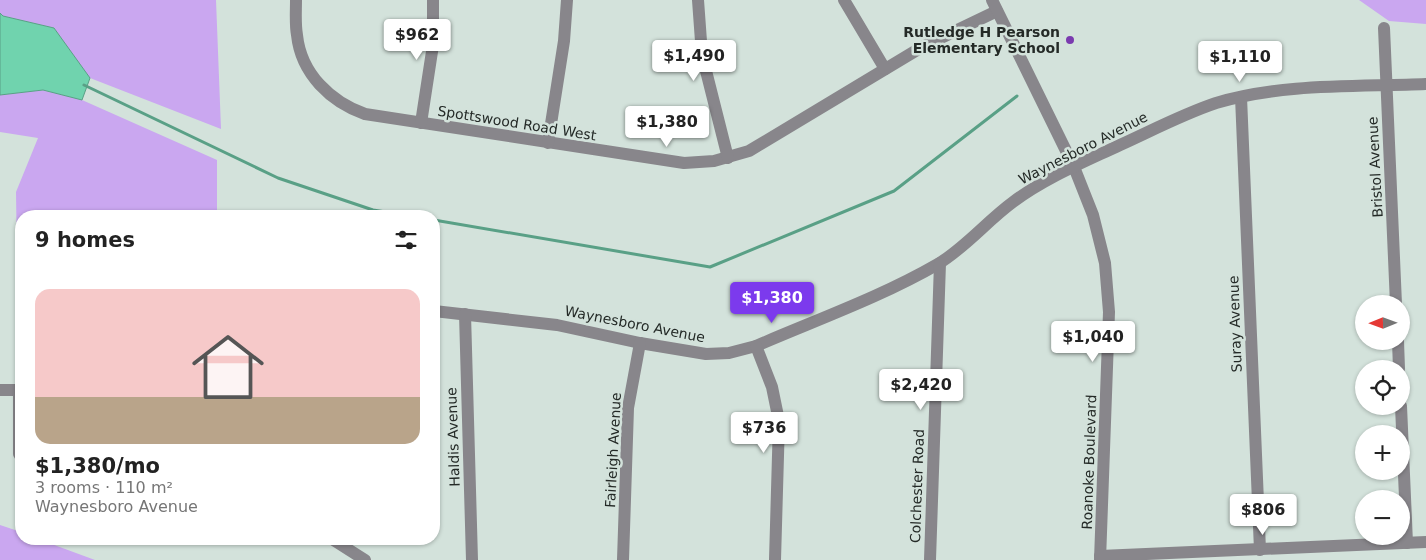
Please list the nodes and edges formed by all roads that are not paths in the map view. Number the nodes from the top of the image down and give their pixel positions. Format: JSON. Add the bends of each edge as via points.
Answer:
{"nodes":[{"id":1,"x":296,"y":0,"type":"edge"},
{"id":2,"x":433,"y":0,"type":"edge"},
{"id":3,"x":567,"y":0,"type":"edge"},
{"id":4,"x":698,"y":0,"type":"edge"},
{"id":5,"x":844,"y":0,"type":"edge"},
{"id":6,"x":995,"y":6,"type":"edge"},
{"id":7,"x":1384,"y":28,"type":"dead end"},
{"id":8,"x":885,"y":69,"type":"junction"},
{"id":9,"x":1426,"y":84,"type":"edge"},
{"id":10,"x":1385,"y":86,"type":"junction"},
{"id":11,"x":1241,"y":97,"type":"junction"},
{"id":12,"x":421,"y":123,"type":"junction"},
{"id":13,"x":548,"y":143,"type":"junction"},
{"id":14,"x":728,"y":158,"type":"junction"},
{"id":15,"x":1074,"y":167,"type":"junction"},
{"id":16,"x":940,"y":263,"type":"junction"},
{"id":17,"x":1396,"y":295,"type":"edge"},
{"id":18,"x":440,"y":312,"type":"edge"},
{"id":19,"x":465,"y":314,"type":"junction"},
{"id":20,"x":640,"y":343,"type":"junction"},
{"id":21,"x":756,"y":346,"type":"junction"},
{"id":22,"x":0,"y":390,"type":"edge"},
{"id":23,"x":15,"y":390,"type":"edge"},
{"id":24,"x":1401,"y":415,"type":"edge"},
{"id":25,"x":1405,"y":490,"type":"edge"},
{"id":26,"x":1426,"y":542,"type":"edge"},
{"id":27,"x":1410,"y":543,"type":"edge"},
{"id":28,"x":341,"y":545,"type":"edge"},
{"id":29,"x":1365,"y":545,"type":"edge"},
{"id":30,"x":1260,"y":550,"type":"junction"},
{"id":31,"x":1100,"y":558,"type":"edge"},
{"id":32,"x":365,"y":560,"type":"edge"},
{"id":33,"x":472,"y":560,"type":"edge"},
{"id":34,"x":623,"y":560,"type":"edge"},
{"id":35,"x":775,"y":560,"type":"edge"},
{"id":36,"x":930,"y":560,"type":"edge"}],
"edges":[{"from":1,"to":12,"type":"street","name":"Spottswood Road West","via":[[301,54],[310,72],[332,98],[365,114]]},
{"from":2,"to":12,"type":"street","via":[[433,45]]},
{"from":3,"to":13,"type":"street"},
{"from":4,"to":14,"type":"street","via":[[702,55]]},
{"from":5,"to":8,"type":"street"},
{"from":6,"to":8,"type":"street","name":"Spottswood Road West"},
{"from":6,"to":15,"type":"street","name":"Roanoke Boulevard"},
{"from":7,"to":10,"type":"street","name":"Bristol Avenue"},
{"from":8,"to":14,"type":"street","name":"Spottswood Road West","via":[[777,136]]},
{"from":9,"to":10,"type":"street","name":"Waynesboro Avenue"},
{"from":10,"to":11,"type":"street","name":"Waynesboro Avenue","via":[[1287,90]]},
{"from":10,"to":17,"type":"street","name":"Bristol Avenue"},
{"from":11,"to":15,"type":"street","name":"Waynesboro Avenue","via":[[1182,116]]},
{"from":11,"to":30,"type":"street","name":"Suray Avenue"},
{"from":12,"to":13,"type":"street","name":"Spottswood Road West"},
{"from":13,"to":14,"type":"street","name":"Spottswood Road West","via":[[670,162],[700,163]]},
{"from":15,"to":16,"type":"street","name":"Waynesboro Avenue","via":[[1031,189]]},
{"from":15,"to":31,"type":"street","name":"Roanoke Boulevard","via":[[1099,236],[1108,289]]},
{"from":16,"to":21,"type":"street","name":"Waynesboro Avenue","via":[[909,280]]},
{"from":16,"to":36,"type":"street","name":"Colchester Road"},
{"from":18,"to":19,"type":"street","name":"Waynesboro Avenue"},
{"from":19,"to":20,"type":"street","name":"Waynesboro Avenue","via":[[557,325]]},
{"from":19,"to":33,"type":"street","name":"Haldis Avenue"},
{"from":20,"to":21,"type":"street","name":"Waynesboro Avenue","via":[[706,354]]},
{"from":20,"to":34,"type":"street","name":"Fairleigh Avenue","via":[[628,408]]},
{"from":21,"to":35,"type":"street","via":[[772,388],[778,421]]},
{"from":22,"to":23,"type":"street"},
{"from":24,"to":25,"type":"street"},
{"from":26,"to":27,"type":"street"},
{"from":28,"to":32,"type":"street"},
{"from":29,"to":30,"type":"street"},
{"from":30,"to":31,"type":"street"}]}
